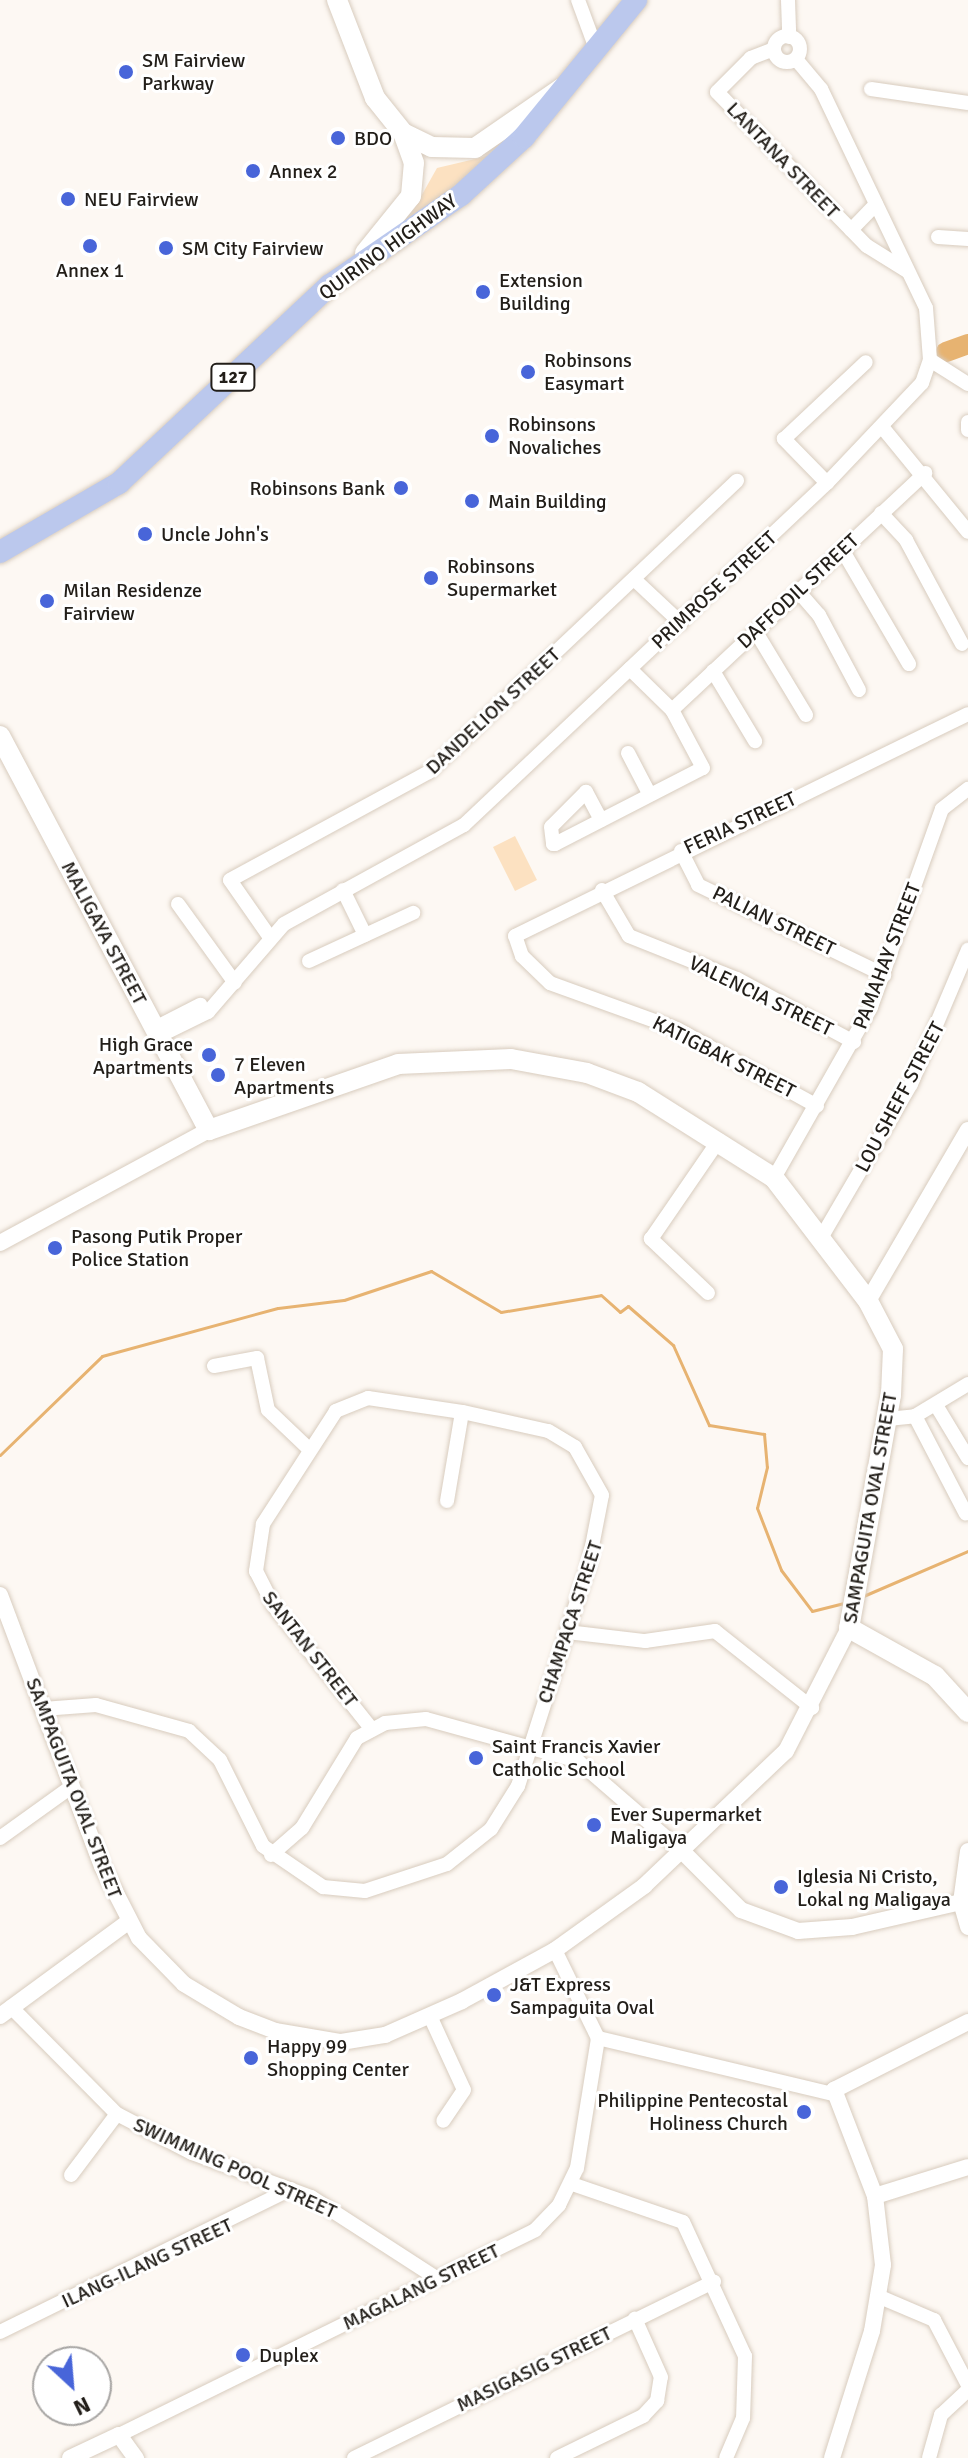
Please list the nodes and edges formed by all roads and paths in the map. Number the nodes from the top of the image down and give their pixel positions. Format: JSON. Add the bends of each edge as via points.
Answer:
{"nodes":[{"id":1,"x":337,"y":0,"type":"edge"},
{"id":2,"x":636,"y":0,"type":"edge"},
{"id":3,"x":788,"y":0,"type":"edge"},
{"id":4,"x":575,"y":2,"type":"edge"},
{"id":5,"x":789,"y":37,"type":"junction"},
{"id":6,"x":595,"y":46,"type":"junction"},
{"id":7,"x":774,"y":49,"type":"junction"},
{"id":8,"x":796,"y":59,"type":"junction"},
{"id":9,"x":566,"y":86,"type":"junction"},
{"id":10,"x":871,"y":89,"type":"dead end"},
{"id":11,"x":968,"y":103,"type":"edge"},
{"id":12,"x":403,"y":133,"type":"junction"},
{"id":13,"x":876,"y":204,"type":"junction"},
{"id":14,"x":851,"y":230,"type":"junction"},
{"id":15,"x":938,"y":237,"type":"dead end"},
{"id":16,"x":968,"y":239,"type":"edge"},
{"id":17,"x":907,"y":271,"type":"junction"},
{"id":18,"x":330,"y":285,"type":"junction"},
{"id":19,"x":930,"y":360,"type":"junction"},
{"id":20,"x":866,"y":362,"type":"dead end"},
{"id":21,"x":968,"y":384,"type":"edge"},
{"id":22,"x":968,"y":422,"type":"edge"},
{"id":23,"x":883,"y":428,"type":"junction"},
{"id":24,"x":968,"y":430,"type":"edge"},
{"id":25,"x":925,"y":473,"type":"junction"},
{"id":26,"x":737,"y":481,"type":"dead end"},
{"id":27,"x":827,"y":483,"type":"junction"},
{"id":28,"x":881,"y":513,"type":"junction"},
{"id":29,"x":968,"y":532,"type":"edge"},
{"id":30,"x":843,"y":551,"type":"junction"},
{"id":31,"x":0,"y":552,"type":"edge"},
{"id":32,"x":635,"y":580,"type":"junction"},
{"id":33,"x":798,"y":591,"type":"junction"},
{"id":34,"x":681,"y":623,"type":"junction"},
{"id":35,"x":756,"y":632,"type":"junction"},
{"id":36,"x":962,"y":644,"type":"dead end"},
{"id":37,"x":909,"y":664,"type":"dead end"},
{"id":38,"x":630,"y":669,"type":"junction"},
{"id":39,"x":713,"y":671,"type":"junction"},
{"id":40,"x":859,"y":690,"type":"dead end"},
{"id":41,"x":672,"y":710,"type":"junction"},
{"id":42,"x":968,"y":714,"type":"edge"},
{"id":43,"x":806,"y":715,"type":"dead end"},
{"id":44,"x":0,"y":736,"type":"edge"},
{"id":45,"x":755,"y":741,"type":"dead end"},
{"id":46,"x":628,"y":753,"type":"dead end"},
{"id":47,"x":968,"y":789,"type":"edge"},
{"id":48,"x":650,"y":795,"type":"junction"},
{"id":49,"x":601,"y":820,"type":"dead end"},
{"id":50,"x":681,"y":851,"type":"junction"},
{"id":51,"x":343,"y":890,"type":"junction"},
{"id":52,"x":602,"y":890,"type":"junction"},
{"id":53,"x":178,"y":904,"type":"dead end"},
{"id":54,"x":413,"y":913,"type":"dead end"},
{"id":55,"x":365,"y":935,"type":"junction"},
{"id":56,"x":269,"y":936,"type":"junction"},
{"id":57,"x":515,"y":936,"type":"joint"},
{"id":58,"x":968,"y":950,"type":"edge"},
{"id":59,"x":309,"y":961,"type":"dead end"},
{"id":60,"x":884,"y":975,"type":"junction"},
{"id":61,"x":235,"y":983,"type":"junction"},
{"id":62,"x":157,"y":1032,"type":"junction"},
{"id":63,"x":854,"y":1042,"type":"junction"},
{"id":64,"x":817,"y":1106,"type":"junction"},
{"id":65,"x":209,"y":1130,"type":"junction"},
{"id":66,"x":968,"y":1130,"type":"edge"},
{"id":67,"x":719,"y":1140,"type":"junction"},
{"id":68,"x":777,"y":1174,"type":"junction"},
{"id":69,"x":821,"y":1238,"type":"junction"},
{"id":70,"x":0,"y":1243,"type":"edge"},
{"id":71,"x":708,"y":1293,"type":"dead end"},
{"id":72,"x":868,"y":1301,"type":"junction"},
{"id":73,"x":214,"y":1366,"type":"dead end"},
{"id":74,"x":968,"y":1384,"type":"edge"},
{"id":75,"x":936,"y":1405,"type":"junction"},
{"id":76,"x":462,"y":1412,"type":"junction"},
{"id":77,"x":915,"y":1416,"type":"junction"},
{"id":78,"x":888,"y":1419,"type":"junction"},
{"id":79,"x":310,"y":1450,"type":"junction"},
{"id":80,"x":968,"y":1458,"type":"edge"},
{"id":81,"x":447,"y":1501,"type":"dead end"},
{"id":82,"x":966,"y":1514,"type":"dead end"},
{"id":83,"x":0,"y":1595,"type":"edge"},
{"id":84,"x":5,"y":1622,"type":"edge"},
{"id":85,"x":849,"y":1628,"type":"junction"},
{"id":86,"x":567,"y":1632,"type":"junction"},
{"id":87,"x":812,"y":1708,"type":"junction"},
{"id":88,"x":43,"y":1709,"type":"junction"},
{"id":89,"x":968,"y":1712,"type":"edge"},
{"id":90,"x":370,"y":1727,"type":"junction"},
{"id":91,"x":532,"y":1743,"type":"junction"},
{"id":92,"x":71,"y":1787,"type":"junction"},
{"id":93,"x":0,"y":1838,"type":"edge"},
{"id":94,"x":968,"y":1851,"type":"edge"},
{"id":95,"x":683,"y":1852,"type":"junction"},
{"id":96,"x":271,"y":1855,"type":"junction"},
{"id":97,"x":961,"y":1902,"type":"junction"},
{"id":98,"x":128,"y":1922,"type":"junction"},
{"id":99,"x":968,"y":1927,"type":"edge"},
{"id":100,"x":555,"y":1950,"type":"junction"},
{"id":101,"x":6,"y":2011,"type":"edge"},
{"id":102,"x":430,"y":2016,"type":"junction"},
{"id":103,"x":968,"y":2022,"type":"edge"},
{"id":104,"x":598,"y":2038,"type":"junction"},
{"id":105,"x":833,"y":2094,"type":"junction"},
{"id":106,"x":117,"y":2114,"type":"junction"},
{"id":107,"x":443,"y":2121,"type":"dead end"},
{"id":108,"x":968,"y":2167,"type":"edge"},
{"id":109,"x":71,"y":2175,"type":"dead end"},
{"id":110,"x":572,"y":2184,"type":"junction"},
{"id":111,"x":291,"y":2189,"type":"junction"},
{"id":112,"x":875,"y":2196,"type":"junction"},
{"id":113,"x":436,"y":2278,"type":"junction"},
{"id":114,"x":714,"y":2282,"type":"junction"},
{"id":115,"x":880,"y":2297,"type":"junction"},
{"id":116,"x":635,"y":2319,"type":"junction"},
{"id":117,"x":0,"y":2332,"type":"edge"},
{"id":118,"x":968,"y":2388,"type":"edge"},
{"id":119,"x":119,"y":2435,"type":"junction"},
{"id":120,"x":729,"y":2454,"type":"edge"},
{"id":121,"x":70,"y":2458,"type":"edge"},
{"id":122,"x":136,"y":2458,"type":"edge"},
{"id":123,"x":354,"y":2458,"type":"edge"},
{"id":124,"x":557,"y":2458,"type":"edge"},
{"id":125,"x":747,"y":2458,"type":"edge"},
{"id":126,"x":832,"y":2458,"type":"edge"},
{"id":127,"x":929,"y":2458,"type":"edge"}],
"edges":[{"from":1,"to":12,"type":"main road","via":[[375,98]]},
{"from":2,"to":6,"type":"main road","name":"QUIRINO HIGHWAY","number":"127"},
{"from":3,"to":5,"type":"street","name":"PRIMROSE STREET"},
{"from":4,"to":6,"type":"street"},
{"from":5,"to":7,"type":"street"},
{"from":5,"to":8,"type":"street","name":"PRIMROSE STREET","via":[[800,48]]},
{"from":6,"to":9,"type":"main road","name":"QUIRINO HIGHWAY","number":"127"},
{"from":7,"to":8,"type":"street","name":"PRIMROSE STREET","via":[[782,61]]},
{"from":7,"to":14,"type":"street","name":"LANTANA STREET","via":[[751,58],[717,92]]},
{"from":8,"to":13,"type":"street","name":"PRIMROSE STREET","via":[[821,89]]},
{"from":9,"to":12,"type":"main road","via":[[475,148],[439,150]]},
{"from":9,"to":18,"type":"main road","name":"QUIRINO HIGHWAY","number":"127","via":[[461,195]]},
{"from":10,"to":11,"type":"street"},
{"from":12,"to":18,"type":"main road","via":[[414,172],[407,205]]},
{"from":13,"to":14,"type":"street"},
{"from":13,"to":17,"type":"street","name":"PRIMROSE STREET"},
{"from":14,"to":17,"type":"street","name":"LANTANA STREET"},
{"from":15,"to":16,"type":"street"},
{"from":17,"to":19,"type":"street","name":"PRIMROSE STREET","via":[[926,308]]},
{"from":18,"to":31,"type":"main road","name":"QUIRINO HIGHWAY","number":"127","via":[[119,483]]},
{"from":19,"to":21,"type":"street"},
{"from":19,"to":23,"type":"street","name":"PRIMROSE STREET","via":[[913,396]]},
{"from":20,"to":27,"type":"street","via":[[784,439]]},
{"from":22,"to":24,"type":"street"},
{"from":23,"to":25,"type":"street"},
{"from":23,"to":27,"type":"street","name":"PRIMROSE STREET"},
{"from":25,"to":28,"type":"street","name":"DAFFODIL STREET"},
{"from":25,"to":29,"type":"street"},
{"from":26,"to":32,"type":"street","name":"DANDELION STREET"},
{"from":27,"to":34,"type":"street","name":"PRIMROSE STREET"},
{"from":28,"to":30,"type":"street","name":"DAFFODIL STREET"},
{"from":28,"to":36,"type":"street","via":[[906,540]]},
{"from":30,"to":33,"type":"street","name":"DAFFODIL STREET"},
{"from":30,"to":37,"type":"street"},
{"from":32,"to":34,"type":"street"},
{"from":32,"to":56,"type":"street","name":"DANDELION STREET","via":[[417,781],[230,880]]},
{"from":33,"to":35,"type":"street","name":"DAFFODIL STREET"},
{"from":33,"to":40,"type":"street","via":[[832,637]]},
{"from":34,"to":38,"type":"street","name":"PRIMROSE STREET"},
{"from":35,"to":39,"type":"street","name":"DAFFODIL STREET"},
{"from":35,"to":43,"type":"street"},
{"from":38,"to":41,"type":"street"},
{"from":38,"to":51,"type":"street","name":"PRIMROSE STREET","via":[[464,825]]},
{"from":39,"to":41,"type":"street","name":"DAFFODIL STREET"},
{"from":39,"to":45,"type":"street"},
{"from":41,"to":48,"type":"street","via":[[703,768]]},
{"from":42,"to":50,"type":"street","name":"FERIA STREET"},
{"from":44,"to":62,"type":"main road","name":"MALIGAYA STREET"},
{"from":46,"to":48,"type":"street"},
{"from":47,"to":60,"type":"street","name":"PAMAHAY STREET","via":[[938,816]]},
{"from":48,"to":49,"type":"street"},
{"from":50,"to":52,"type":"street","name":"FERIA STREET"},
{"from":50,"to":60,"type":"street","name":"PALIAN STREET","via":[[698,885]]},
{"from":51,"to":55,"type":"street"},
{"from":51,"to":56,"type":"street","name":"PRIMROSE STREET"},
{"from":52,"to":57,"type":"street","name":"FERIA STREET"},
{"from":52,"to":63,"type":"street","name":"VALENCIA STREET","via":[[629,936],[737,979]]},
{"from":53,"to":61,"type":"street","via":[[195,937]]},
{"from":54,"to":55,"type":"street"},
{"from":55,"to":59,"type":"street"},
{"from":56,"to":61,"type":"street","name":"PRIMROSE STREET"},
{"from":57,"to":64,"type":"street","name":"KATIGBAK STREET","via":[[522,956],[550,983],[677,1029]]},
{"from":58,"to":69,"type":"street","name":"LOU SHEFF STREET","via":[[911,1084]]},
{"from":60,"to":63,"type":"street","name":"PAMAHAY STREET"},
{"from":61,"to":62,"type":"street","name":"PRIMROSE STREET","via":[[216,1002]]},
{"from":62,"to":65,"type":"main road","name":"MALIGAYA STREET"},
{"from":63,"to":64,"type":"street","name":"PAMAHAY STREET"},
{"from":64,"to":68,"type":"street","name":"PAMAHAY STREET"},
{"from":65,"to":67,"type":"main road","name":"SAMPAGUITA OVAL STREET","via":[[364,1073],[482,1058],[605,1078]]},
{"from":65,"to":70,"type":"street","name":"SAMPAGUITA OVAL STREET"},
{"from":66,"to":72,"type":"street"},
{"from":67,"to":68,"type":"main road","name":"SAMPAGUITA OVAL STREET"},
{"from":67,"to":71,"type":"street","via":[[651,1239]]},
{"from":68,"to":69,"type":"main road","name":"SAMPAGUITA OVAL STREET"},
{"from":69,"to":72,"type":"main road","name":"SAMPAGUITA OVAL STREET"},
{"from":72,"to":78,"type":"main road","name":"SAMPAGUITA OVAL STREET","via":[[893,1349]]},
{"from":73,"to":79,"type":"street","via":[[257,1358],[268,1410]]},
{"from":74,"to":75,"type":"street"},
{"from":75,"to":77,"type":"street"},
{"from":75,"to":80,"type":"street"},
{"from":76,"to":79,"type":"street","name":"CHAMPACA STREET","via":[[352,1401],[336,1411]]},
{"from":76,"to":81,"type":"street"},
{"from":76,"to":86,"type":"street","name":"CHAMPACA STREET","via":[[548,1431],[575,1447],[597,1482],[602,1521]]},
{"from":77,"to":78,"type":"street"},
{"from":77,"to":82,"type":"street"},
{"from":78,"to":85,"type":"main road","name":"SAMPAGUITA OVAL STREET"},
{"from":79,"to":90,"type":"street","name":"SANTAN STREET","via":[[263,1524],[256,1571],[273,1605]]},
{"from":83,"to":84,"type":"street","name":"SAMPAGUITA OVAL STREET"},
{"from":84,"to":88,"type":"street","name":"SAMPAGUITA OVAL STREET"},
{"from":85,"to":87,"type":"street","name":"SAMPAGUITA OVAL STREET"},
{"from":85,"to":89,"type":"main road","via":[[935,1676]]},
{"from":86,"to":87,"type":"street","via":[[645,1641],[715,1631]]},
{"from":86,"to":91,"type":"street","name":"CHAMPACA STREET"},
{"from":87,"to":95,"type":"street","name":"SAMPAGUITA OVAL STREET","via":[[774,1764]]},
{"from":88,"to":92,"type":"street","name":"SAMPAGUITA OVAL STREET"},
{"from":88,"to":96,"type":"street","name":"CHAMPACA STREET","via":[[96,1705],[189,1731],[220,1760]]},
{"from":90,"to":91,"type":"street","via":[[448,1721]]},
{"from":90,"to":96,"type":"street","via":[[343,1755],[302,1828]]},
{"from":91,"to":95,"type":"street","via":[[598,1774]]},
{"from":91,"to":96,"type":"street","name":"CHAMPACA STREET","via":[[518,1786],[491,1829],[420,1877],[344,1892],[298,1875]]},
{"from":92,"to":93,"type":"street"},
{"from":92,"to":98,"type":"street","name":"SAMPAGUITA OVAL STREET"},
{"from":94,"to":97,"type":"street"},
{"from":95,"to":97,"type":"street","via":[[741,1910],[798,1931],[852,1927]]},
{"from":95,"to":100,"type":"street","name":"SAMPAGUITA OVAL STREET"},
{"from":97,"to":99,"type":"street"},
{"from":98,"to":101,"type":"street"},
{"from":98,"to":102,"type":"street","name":"SAMPAGUITA OVAL STREET","via":[[184,1984],[275,2031],[341,2042]]},
{"from":100,"to":102,"type":"street","name":"SAMPAGUITA OVAL STREET"},
{"from":100,"to":104,"type":"street"},
{"from":101,"to":106,"type":"street","name":"SWIMMING POOL STREET"},
{"from":102,"to":107,"type":"street","via":[[464,2090]]},
{"from":103,"to":105,"type":"street"},
{"from":104,"to":105,"type":"street"},
{"from":104,"to":110,"type":"street","name":"MAGALANG STREET"},
{"from":105,"to":112,"type":"street"},
{"from":106,"to":109,"type":"street"},
{"from":106,"to":111,"type":"street","name":"SWIMMING POOL STREET","via":[[192,2153]]},
{"from":108,"to":112,"type":"street"},
{"from":110,"to":113,"type":"street","name":"MAGALANG STREET","via":[[535,2230]]},
{"from":110,"to":114,"type":"street","via":[[673,2214]]},
{"from":111,"to":113,"type":"street","name":"SWIMMING POOL STREET"},
{"from":111,"to":117,"type":"street","name":"ILANG-ILANG STREET","via":[[256,2212]]},
{"from":112,"to":115,"type":"street"},
{"from":113,"to":119,"type":"street","name":"MAGALANG STREET"},
{"from":114,"to":116,"type":"street","name":"MASIGASIG STREET"},
{"from":114,"to":120,"type":"street","via":[[745,2356],[743,2418]]},
{"from":115,"to":118,"type":"street","via":[[934,2320]]},
{"from":115,"to":126,"type":"street"},
{"from":116,"to":123,"type":"street","name":"MASIGASIG STREET"},
{"from":116,"to":124,"type":"street","via":[[661,2377],[657,2401],[643,2416]]},
{"from":118,"to":127,"type":"street","via":[[945,2408]]},
{"from":119,"to":121,"type":"street"},
{"from":119,"to":122,"type":"street"},
{"from":120,"to":125,"type":"street"}]}
